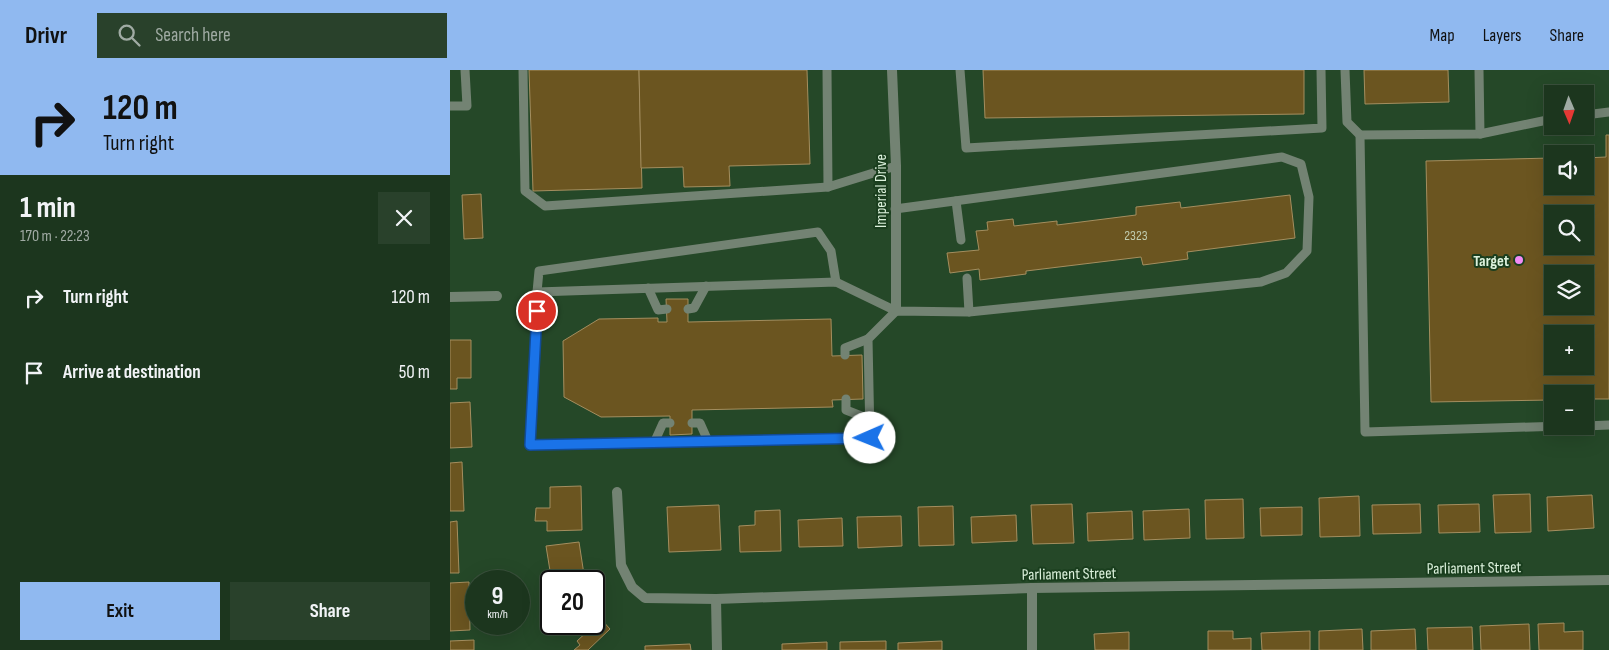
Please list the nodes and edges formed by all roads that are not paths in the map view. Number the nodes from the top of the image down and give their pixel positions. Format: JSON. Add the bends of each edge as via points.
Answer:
{"nodes":[{"id":1,"x":465,"y":70,"type":"edge"},
{"id":2,"x":523,"y":70,"type":"edge"},
{"id":3,"x":827,"y":70,"type":"edge"},
{"id":4,"x":892,"y":70,"type":"edge"},
{"id":5,"x":960,"y":70,"type":"edge"},
{"id":6,"x":1321,"y":70,"type":"edge"},
{"id":7,"x":1345,"y":70,"type":"edge"},
{"id":8,"x":1479,"y":70,"type":"edge"},
{"id":9,"x":450,"y":106,"type":"edge"},
{"id":10,"x":1609,"y":112,"type":"edge"},
{"id":11,"x":1594,"y":114,"type":"edge"},
{"id":12,"x":1544,"y":121,"type":"edge"},
{"id":13,"x":1480,"y":134,"type":"junction"},
{"id":14,"x":1360,"y":135,"type":"junction"},
{"id":15,"x":896,"y":166,"type":"junction"},
{"id":16,"x":828,"y":187,"type":"junction"},
{"id":17,"x":956,"y":201,"type":"junction"},
{"id":18,"x":895,"y":209,"type":"junction"},
{"id":19,"x":961,"y":240,"type":"dead end"},
{"id":20,"x":967,"y":278,"type":"dead end"},
{"id":21,"x":836,"y":282,"type":"junction"},
{"id":22,"x":706,"y":286,"type":"junction"},
{"id":23,"x":648,"y":288,"type":"junction"},
{"id":24,"x":538,"y":292,"type":"junction"},
{"id":25,"x":498,"y":296,"type":"dead end"},
{"id":26,"x":450,"y":298,"type":"edge"},
{"id":27,"x":666,"y":309,"type":"dead end"},
{"id":28,"x":688,"y":309,"type":"dead end"},
{"id":29,"x":896,"y":311,"type":"junction"},
{"id":30,"x":969,"y":312,"type":"junction"},
{"id":31,"x":868,"y":339,"type":"junction"},
{"id":32,"x":845,"y":356,"type":"dead end"},
{"id":33,"x":846,"y":399,"type":"dead end"},
{"id":34,"x":869,"y":419,"type":"junction"},
{"id":35,"x":670,"y":423,"type":"dead end"},
{"id":36,"x":692,"y":423,"type":"dead end"},
{"id":37,"x":1609,"y":425,"type":"edge"},
{"id":38,"x":1594,"y":426,"type":"edge"},
{"id":39,"x":1544,"y":427,"type":"edge"},
{"id":40,"x":708,"y":441,"type":"junction"},
{"id":41,"x":654,"y":443,"type":"junction"},
{"id":42,"x":617,"y":492,"type":"dead end"},
{"id":43,"x":1609,"y":580,"type":"edge"},
{"id":44,"x":1032,"y":588,"type":"junction"},
{"id":45,"x":716,"y":599,"type":"junction"},
{"id":46,"x":717,"y":650,"type":"edge"},
{"id":47,"x":1032,"y":650,"type":"edge"}],
"edges":[{"from":1,"to":9,"type":"lane","via":[[468,106]]},
{"from":2,"to":16,"type":"lane","via":[[525,190],[546,206]]},
{"from":3,"to":16,"type":"lane"},
{"from":4,"to":15,"type":"street","name":"Imperial Drive"},
{"from":5,"to":6,"type":"lane","via":[[966,148],[1322,128]]},
{"from":7,"to":14,"type":"lane","via":[[1346,122]]},
{"from":8,"to":13,"type":"lane"},
{"from":10,"to":11,"type":"lane"},
{"from":12,"to":13,"type":"lane"},
{"from":13,"to":14,"type":"lane"},
{"from":14,"to":39,"type":"lane","via":[[1365,432]]},
{"from":15,"to":16,"type":"lane"},
{"from":15,"to":18,"type":"street","name":"Imperial Drive"},
{"from":17,"to":18,"type":"lane"},
{"from":17,"to":19,"type":"lane"},
{"from":17,"to":30,"type":"lane","via":[[1282,157],[1300,164],[1309,197],[1307,251],[1286,273],[1261,282]]},
{"from":18,"to":29,"type":"street","name":"Imperial Drive"},
{"from":20,"to":30,"type":"lane"},
{"from":21,"to":22,"type":"lane"},
{"from":21,"to":24,"type":"lane","via":[[830,251],[818,232],[539,270]]},
{"from":21,"to":29,"type":"lane"},
{"from":22,"to":23,"type":"lane"},
{"from":22,"to":28,"type":"lane","via":[[694,308]]},
{"from":23,"to":24,"type":"lane"},
{"from":23,"to":27,"type":"lane","via":[[658,310]]},
{"from":24,"to":41,"type":"lane","via":[[530,445]]},
{"from":25,"to":26,"type":"street"},
{"from":29,"to":30,"type":"lane"},
{"from":29,"to":31,"type":"lane"},
{"from":31,"to":32,"type":"lane","via":[[845,348]]},
{"from":31,"to":34,"type":"lane"},
{"from":33,"to":34,"type":"lane","via":[[846,410]]},
{"from":34,"to":40,"type":"lane","via":[[870,438]]},
{"from":35,"to":41,"type":"lane","via":[[664,423]]},
{"from":36,"to":40,"type":"lane","via":[[700,423]]},
{"from":37,"to":38,"type":"lane"},
{"from":40,"to":41,"type":"lane"},
{"from":42,"to":45,"type":"street","name":"Parliament Street","via":[[622,565],[632,587],[645,598]]},
{"from":43,"to":44,"type":"street","name":"Parliament Street"},
{"from":44,"to":45,"type":"street","name":"Parliament Street"},
{"from":44,"to":47,"type":"street"},
{"from":45,"to":46,"type":"street"}]}
